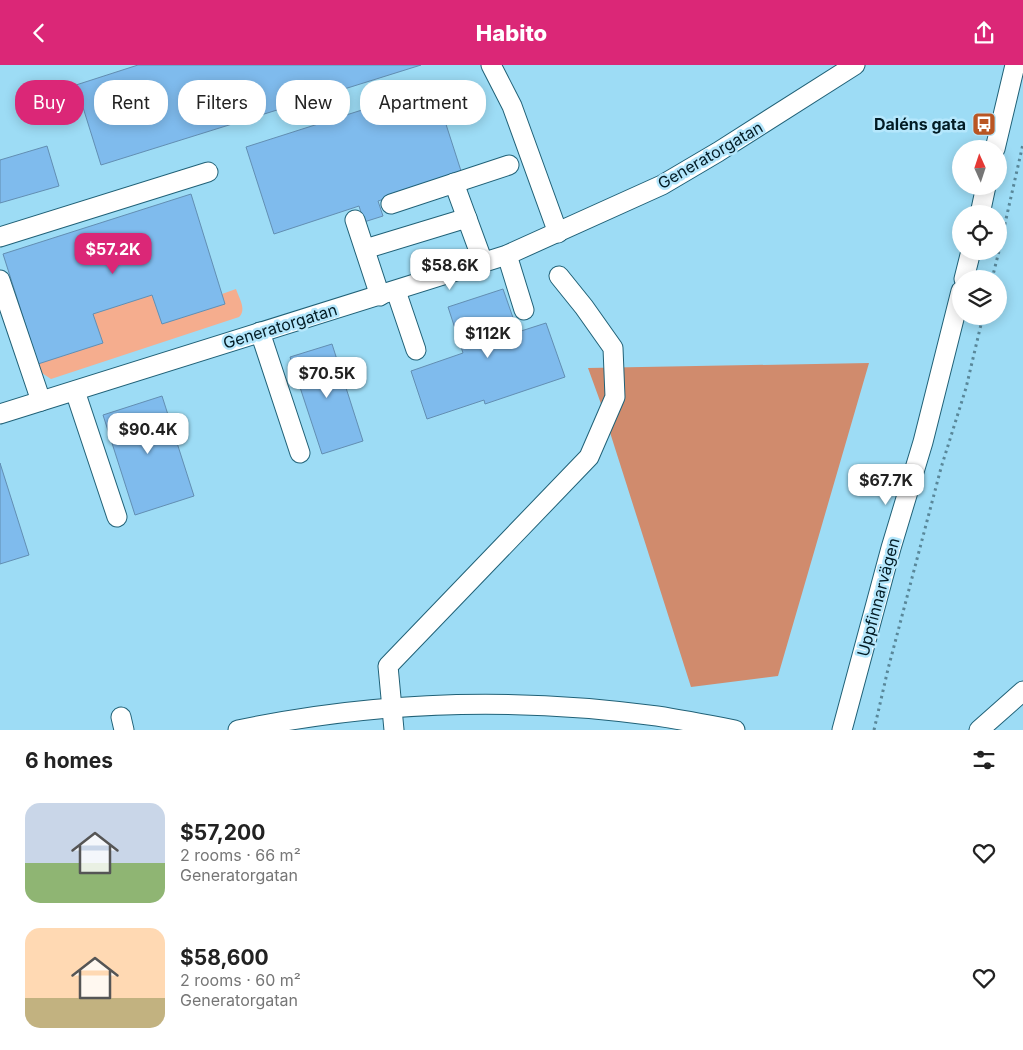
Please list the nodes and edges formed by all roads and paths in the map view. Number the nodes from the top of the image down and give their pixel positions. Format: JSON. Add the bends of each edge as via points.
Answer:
{"nodes":[{"id":1,"x":491,"y":65,"type":"edge"},
{"id":2,"x":855,"y":65,"type":"edge"},
{"id":3,"x":1015,"y":65,"type":"edge"},
{"id":4,"x":998,"y":140,"type":"edge"},
{"id":5,"x":1023,"y":144,"type":"edge"},
{"id":6,"x":509,"y":165,"type":"dead end"},
{"id":7,"x":208,"y":171,"type":"dead end"},
{"id":8,"x":454,"y":183,"type":"junction"},
{"id":9,"x":391,"y":204,"type":"dead end"},
{"id":10,"x":1007,"y":215,"type":"edge"},
{"id":11,"x":466,"y":218,"type":"junction"},
{"id":12,"x":355,"y":220,"type":"dead end"},
{"id":13,"x":558,"y":233,"type":"junction"},
{"id":14,"x":0,"y":237,"type":"edge"},
{"id":15,"x":364,"y":249,"type":"junction"},
{"id":16,"x":507,"y":255,"type":"junction"},
{"id":17,"x":483,"y":262,"type":"junction"},
{"id":18,"x":559,"y":276,"type":"dead end"},
{"id":19,"x":0,"y":280,"type":"edge"},
{"id":20,"x":388,"y":293,"type":"junction"},
{"id":21,"x":524,"y":310,"type":"dead end"},
{"id":22,"x":952,"y":325,"type":"edge"},
{"id":23,"x":981,"y":325,"type":"edge"},
{"id":24,"x":260,"y":332,"type":"junction"},
{"id":25,"x":416,"y":350,"type":"dead end"},
{"id":26,"x":75,"y":391,"type":"junction"},
{"id":27,"x":41,"y":401,"type":"junction"},
{"id":28,"x":0,"y":414,"type":"edge"},
{"id":29,"x":300,"y":453,"type":"dead end"},
{"id":30,"x":117,"y":517,"type":"dead end"},
{"id":31,"x":1023,"y":691,"type":"edge"},
{"id":32,"x":392,"y":708,"type":"junction"},
{"id":33,"x":238,"y":730,"type":"edge"},
{"id":34,"x":394,"y":730,"type":"edge"},
{"id":35,"x":735,"y":730,"type":"edge"},
{"id":36,"x":842,"y":730,"type":"edge"},
{"id":37,"x":874,"y":730,"type":"edge"},
{"id":38,"x":979,"y":730,"type":"edge"}],
"edges":[{"from":1,"to":13,"type":"street","via":[[512,106]]},
{"from":2,"to":13,"type":"street","name":"Generatorgatan","via":[[662,185]]},
{"from":3,"to":4,"type":"street"},
{"from":5,"to":10,"type":"path"},
{"from":6,"to":8,"type":"street"},
{"from":7,"to":14,"type":"street"},
{"from":8,"to":9,"type":"street"},
{"from":8,"to":11,"type":"street"},
{"from":11,"to":15,"type":"street"},
{"from":11,"to":17,"type":"street"},
{"from":12,"to":15,"type":"street"},
{"from":13,"to":16,"type":"street","name":"Generatorgatan"},
{"from":15,"to":20,"type":"street"},
{"from":16,"to":17,"type":"street","name":"Generatorgatan"},
{"from":16,"to":21,"type":"street"},
{"from":17,"to":20,"type":"street","name":"Generatorgatan"},
{"from":18,"to":32,"type":"street","via":[[613,348],[614,397],[589,457],[388,666]]},
{"from":19,"to":27,"type":"street"},
{"from":20,"to":24,"type":"street","name":"Generatorgatan"},
{"from":20,"to":25,"type":"street"},
{"from":22,"to":36,"type":"street","name":"Uppfinnarvägen"},
{"from":23,"to":37,"type":"path"},
{"from":24,"to":26,"type":"street","name":"Generatorgatan"},
{"from":24,"to":29,"type":"street"},
{"from":26,"to":27,"type":"street","name":"Generatorgatan"},
{"from":26,"to":30,"type":"street"},
{"from":27,"to":28,"type":"street","name":"Generatorgatan"},
{"from":31,"to":38,"type":"street"},
{"from":32,"to":33,"type":"street","via":[[280,721]]},
{"from":32,"to":34,"type":"street"},
{"from":32,"to":35,"type":"street","via":[[466,705],[559,707],[657,716]]}]}
